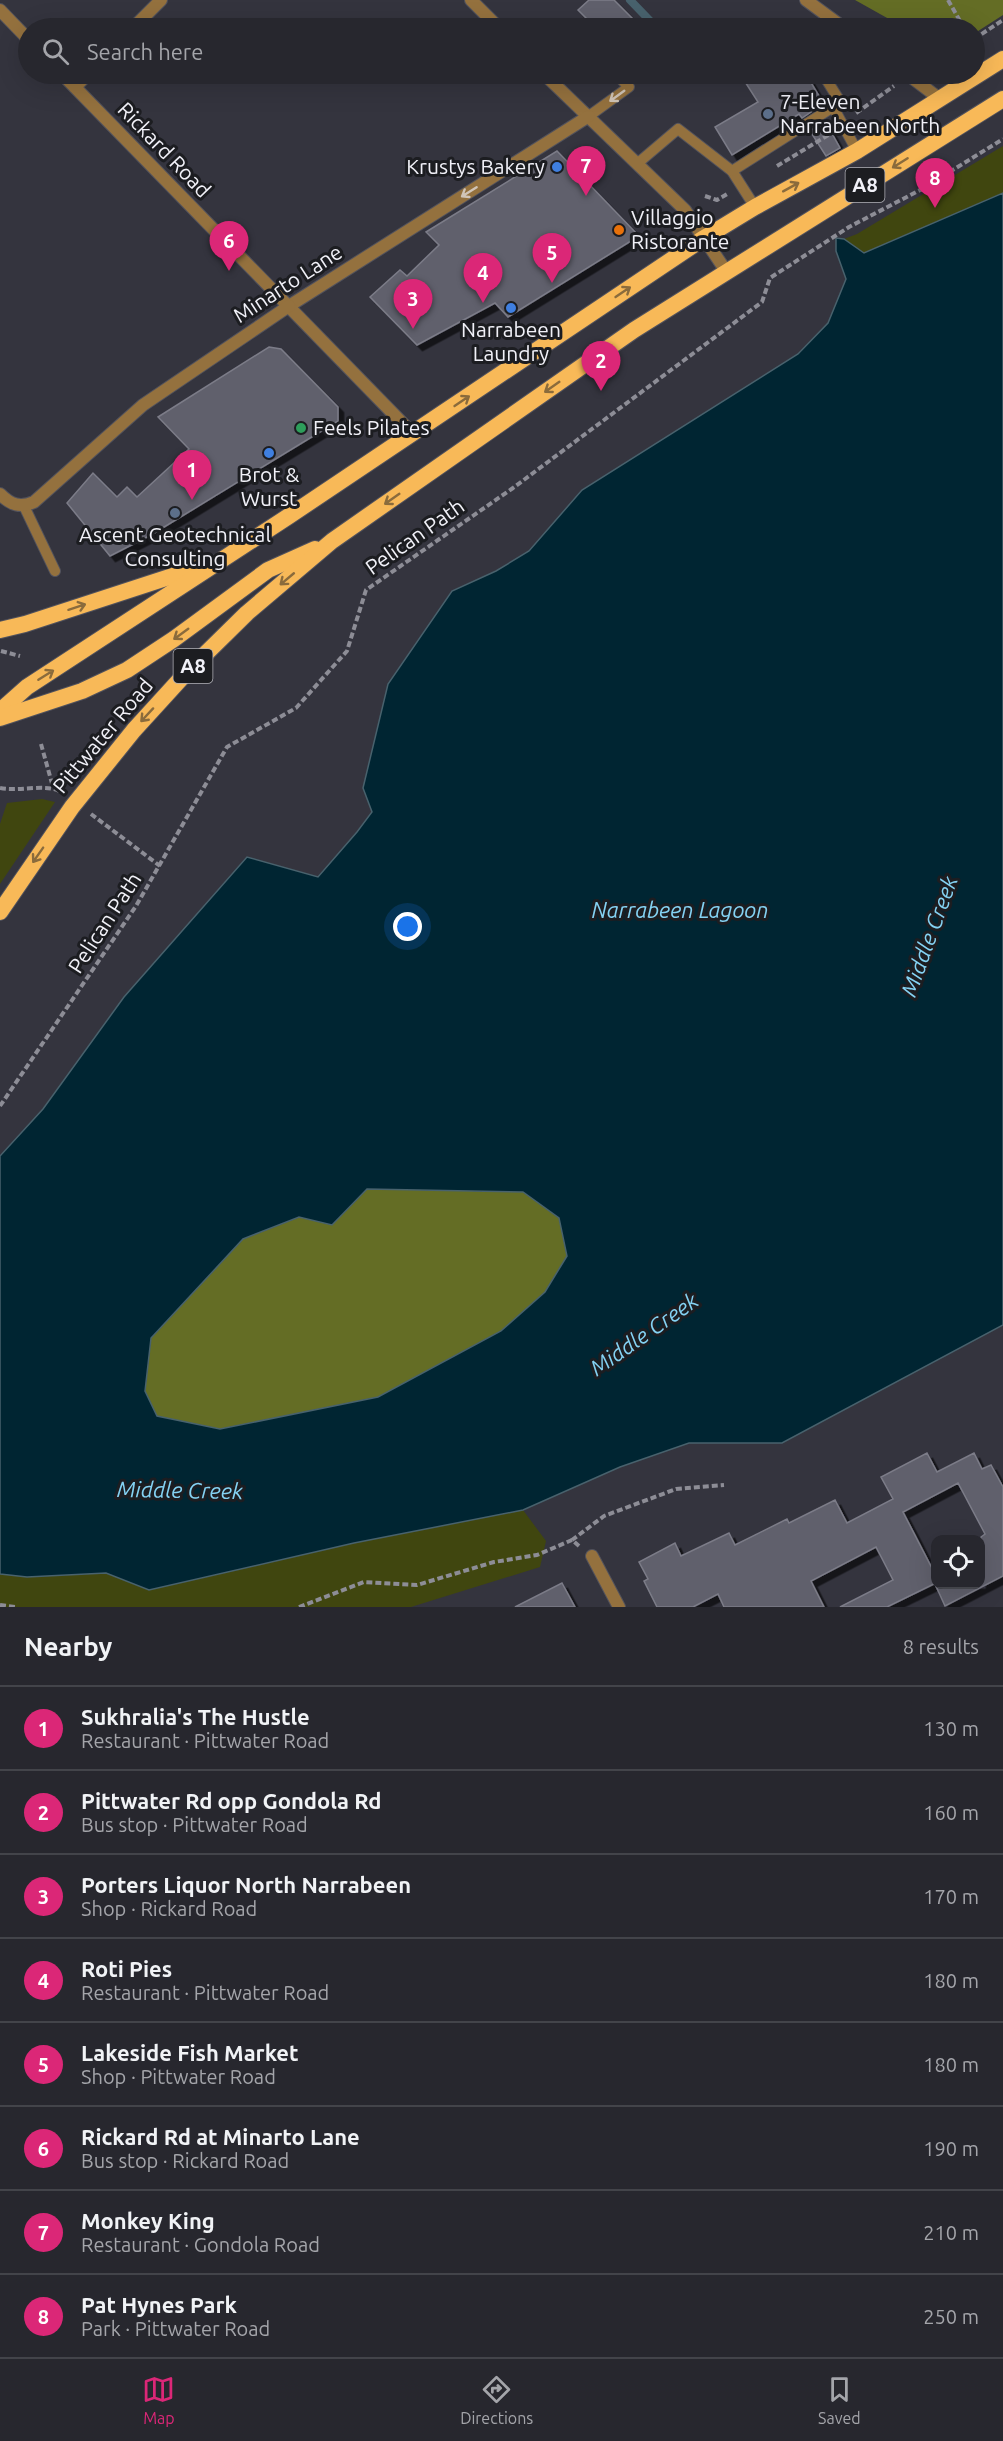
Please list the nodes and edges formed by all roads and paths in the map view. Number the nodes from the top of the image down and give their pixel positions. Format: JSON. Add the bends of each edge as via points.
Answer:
{"nodes":[{"id":1,"x":161,"y":0,"type":"edge"},
{"id":2,"x":471,"y":0,"type":"edge"},
{"id":3,"x":806,"y":0,"type":"edge"},
{"id":4,"x":948,"y":0,"type":"edge"},
{"id":5,"x":0,"y":10,"type":"edge"},
{"id":6,"x":143,"y":18,"type":"edge"},
{"id":7,"x":488,"y":18,"type":"edge"},
{"id":8,"x":830,"y":18,"type":"edge"},
{"id":9,"x":958,"y":18,"type":"edge"},
{"id":10,"x":1003,"y":20,"type":"edge"},
{"id":11,"x":18,"y":29,"type":"edge"},
{"id":12,"x":985,"y":32,"type":"edge"},
{"id":13,"x":1003,"y":59,"type":"edge"},
{"id":14,"x":985,"y":70,"type":"edge"},
{"id":15,"x":72,"y":84,"type":"edge"},
{"id":16,"x":78,"y":84,"type":"edge"},
{"id":17,"x":555,"y":84,"type":"edge"},
{"id":18,"x":626,"y":84,"type":"edge"},
{"id":19,"x":829,"y":84,"type":"edge"},
{"id":20,"x":920,"y":84,"type":"edge"},
{"id":21,"x":964,"y":84,"type":"edge"},
{"id":22,"x":75,"y":87,"type":"junction"},
{"id":23,"x":940,"y":99,"type":"junction"},
{"id":24,"x":1003,"y":99,"type":"edge"},
{"id":25,"x":834,"y":107,"type":"junction"},
{"id":26,"x":589,"y":116,"type":"junction"},
{"id":27,"x":1003,"y":140,"type":"edge"},
{"id":28,"x":856,"y":151,"type":"junction"},
{"id":29,"x":638,"y":163,"type":"junction"},
{"id":30,"x":732,"y":171,"type":"junction"},
{"id":31,"x":755,"y":207,"type":"junction"},
{"id":32,"x":704,"y":238,"type":"junction"},
{"id":33,"x":726,"y":271,"type":"junction"},
{"id":34,"x":289,"y":306,"type":"junction"},
{"id":35,"x":413,"y":434,"type":"junction"},
{"id":36,"x":0,"y":494,"type":"edge"},
{"id":37,"x":24,"y":506,"type":"junction"},
{"id":38,"x":332,"y":542,"type":"junction"},
{"id":39,"x":218,"y":562,"type":"junction"},
{"id":40,"x":55,"y":571,"type":"dead end"},
{"id":41,"x":0,"y":630,"type":"edge"},
{"id":42,"x":0,"y":651,"type":"edge"},
{"id":43,"x":20,"y":656,"type":"dead end"},
{"id":44,"x":0,"y":711,"type":"edge"},
{"id":45,"x":0,"y":718,"type":"edge"},
{"id":46,"x":40,"y":744,"type":"dead end"},
{"id":47,"x":53,"y":787,"type":"dead end"},
{"id":48,"x":0,"y":788,"type":"edge"},
{"id":49,"x":13,"y":791,"type":"dead end"},
{"id":50,"x":0,"y":912,"type":"edge"},
{"id":51,"x":0,"y":1106,"type":"edge"},
{"id":52,"x":724,"y":1485,"type":"dead end"},
{"id":53,"x":572,"y":1540,"type":"junction"},
{"id":54,"x":592,"y":1556,"type":"joint"},
{"id":55,"x":0,"y":1605,"type":"edge"},
{"id":56,"x":15,"y":1607,"type":"edge"},
{"id":57,"x":299,"y":1607,"type":"edge"},
{"id":58,"x":619,"y":1607,"type":"edge"}],
"edges":[{"from":1,"to":6,"type":"street"},
{"from":2,"to":7,"type":"street"},
{"from":3,"to":8,"type":"street"},
{"from":4,"to":9,"type":"path"},
{"from":5,"to":11,"type":"street"},
{"from":10,"to":12,"type":"path"},
{"from":13,"to":14,"type":"highway","number":"A8"},
{"from":15,"to":22,"type":"street","name":"Rickard Road"},
{"from":16,"to":22,"type":"street"},
{"from":17,"to":26,"type":"street"},
{"from":18,"to":26,"type":"lane","one_way":true,"via":[[629,87]]},
{"from":19,"to":25,"type":"lane","via":[[841,103]]},
{"from":20,"to":23,"type":"street"},
{"from":21,"to":23,"type":"highway","number":"A8"},
{"from":22,"to":34,"type":"street","name":"Rickard Road"},
{"from":23,"to":28,"type":"highway","number":"A8"},
{"from":24,"to":33,"type":"highway","name":"Pittwater Road","number":"A8","one_way":true},
{"from":25,"to":28,"type":"lane"},
{"from":25,"to":30,"type":"lane"},
{"from":26,"to":29,"type":"street"},
{"from":26,"to":34,"type":"street","name":"Minarto Lane","one_way":true},
{"from":27,"to":51,"type":"path","name":"Pelican Path","via":[[849,227],[770,279],[762,302],[513,488],[366,590],[347,651],[296,708],[227,747],[136,906]]},
{"from":31,"to":28,"type":"highway","number":"A8","one_way":true},
{"from":29,"to":30,"type":"lane","via":[[678,129]]},
{"from":29,"to":32,"type":"street","via":[[685,210]]},
{"from":30,"to":31,"type":"lane"},
{"from":31,"to":32,"type":"highway","number":"A8"},
{"from":32,"to":33,"type":"street"},
{"from":35,"to":32,"type":"highway","number":"A8","one_way":true},
{"from":33,"to":38,"type":"highway","name":"Pittwater Road","number":"A8","one_way":true,"via":[[634,330]]},
{"from":34,"to":35,"type":"street","name":"Rickard Road"},
{"from":34,"to":37,"type":"street","name":"Minarto Lane","via":[[142,405],[34,502]]},
{"from":35,"to":39,"type":"highway","number":"A8"},
{"from":36,"to":37,"type":"street","via":[[16,506]]},
{"from":37,"to":40,"type":"lane"},
{"from":38,"to":45,"type":"highway","one_way":true,"via":[[268,570],[127,670],[82,691]]},
{"from":38,"to":50,"type":"highway","name":"Pittwater Road","number":"A8","one_way":true,"via":[[247,613],[134,730],[72,807]]},
{"from":41,"to":39,"type":"highway","one_way":true},
{"from":44,"to":39,"type":"highway","number":"A8","one_way":true,"via":[[27,687]]},
{"from":42,"to":43,"type":"path"},
{"from":46,"to":47,"type":"path"},
{"from":48,"to":49,"type":"path"},
{"from":52,"to":53,"type":"path","via":[[676,1489],[604,1516]]},
{"from":53,"to":54,"type":"path"},
{"from":53,"to":57,"type":"path","via":[[537,1555],[417,1585],[364,1582]]},
{"from":54,"to":58,"type":"street"},
{"from":55,"to":56,"type":"path"}]}
